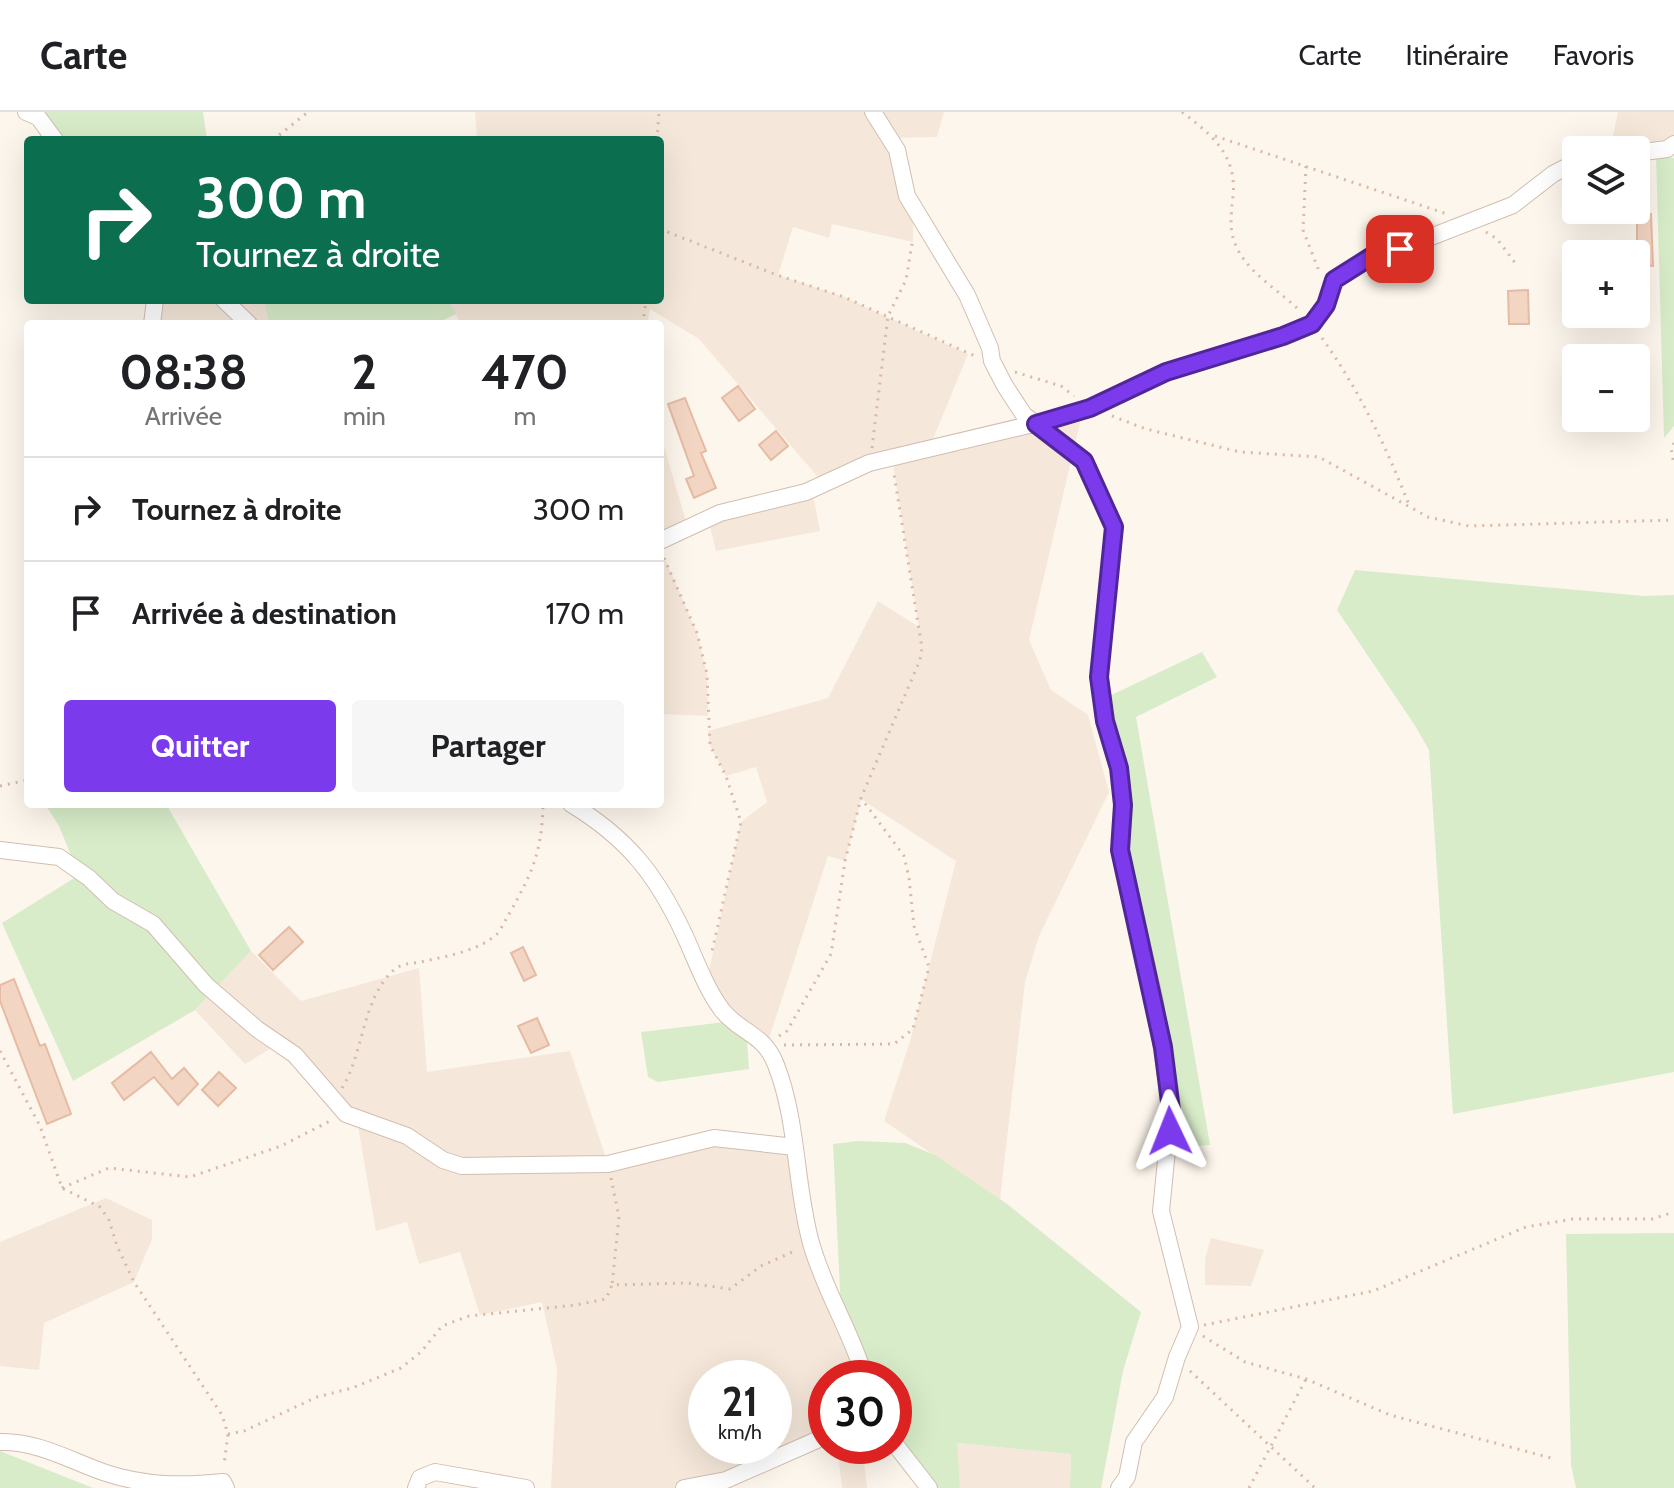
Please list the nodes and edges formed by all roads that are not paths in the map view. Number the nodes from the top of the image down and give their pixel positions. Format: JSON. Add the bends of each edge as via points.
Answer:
{"nodes":[{"id":1,"x":26,"y":112,"type":"edge"},
{"id":2,"x":873,"y":112,"type":"edge"},
{"id":3,"x":52,"y":136,"type":"edge"},
{"id":4,"x":1672,"y":150,"type":"edge"},
{"id":5,"x":1650,"y":152,"type":"edge"},
{"id":6,"x":1562,"y":169,"type":"edge"},
{"id":7,"x":1036,"y":424,"type":"junction"},
{"id":8,"x":664,"y":545,"type":"edge"},
{"id":9,"x":578,"y":808,"type":"edge"},
{"id":10,"x":0,"y":850,"type":"edge"},
{"id":11,"x":795,"y":1147,"type":"junction"},
{"id":12,"x":859,"y":1360,"type":"edge"},
{"id":13,"x":0,"y":1442,"type":"edge"},
{"id":14,"x":808,"y":1444,"type":"edge"},
{"id":15,"x":910,"y":1464,"type":"edge"},
{"id":16,"x":224,"y":1485,"type":"edge"},
{"id":17,"x":416,"y":1488,"type":"edge"},
{"id":18,"x":526,"y":1488,"type":"edge"},
{"id":19,"x":684,"y":1488,"type":"edge"},
{"id":20,"x":929,"y":1488,"type":"edge"},
{"id":21,"x":1119,"y":1488,"type":"edge"}],
"edges":[{"from":1,"to":3,"type":"street","via":[[38,117]]},
{"from":2,"to":7,"type":"street","via":[[897,150],[907,196],[967,295],[992,361],[1024,415]]},
{"from":4,"to":5,"type":"street"},
{"from":6,"to":7,"type":"street","via":[[1513,205],[1372,256],[1344,272],[1311,322],[1283,336],[1166,372],[1090,408]]},
{"from":7,"to":8,"type":"street","via":[[869,463],[806,492],[720,513]]},
{"from":7,"to":21,"type":"street","via":[[1084,461],[1114,527],[1099,677],[1119,768],[1120,850],[1163,1047],[1171,1110],[1161,1211],[1190,1327],[1165,1397],[1134,1442],[1127,1477]]},
{"from":9,"to":11,"type":"street","via":[[597,819],[654,878],[706,985],[731,1020],[767,1045]]},
{"from":10,"to":11,"type":"street","via":[[59,857],[113,901],[153,924],[206,985],[295,1055],[340,1108],[407,1136],[443,1160],[462,1166],[608,1164],[714,1138]]},
{"from":11,"to":12,"type":"street","via":[[811,1243]]},
{"from":13,"to":16,"type":"street","via":[[34,1445],[130,1480]]},
{"from":14,"to":19,"type":"street","via":[[726,1480]]},
{"from":15,"to":20,"type":"street"},
{"from":17,"to":18,"type":"street","via":[[420,1478],[435,1472]]}]}
